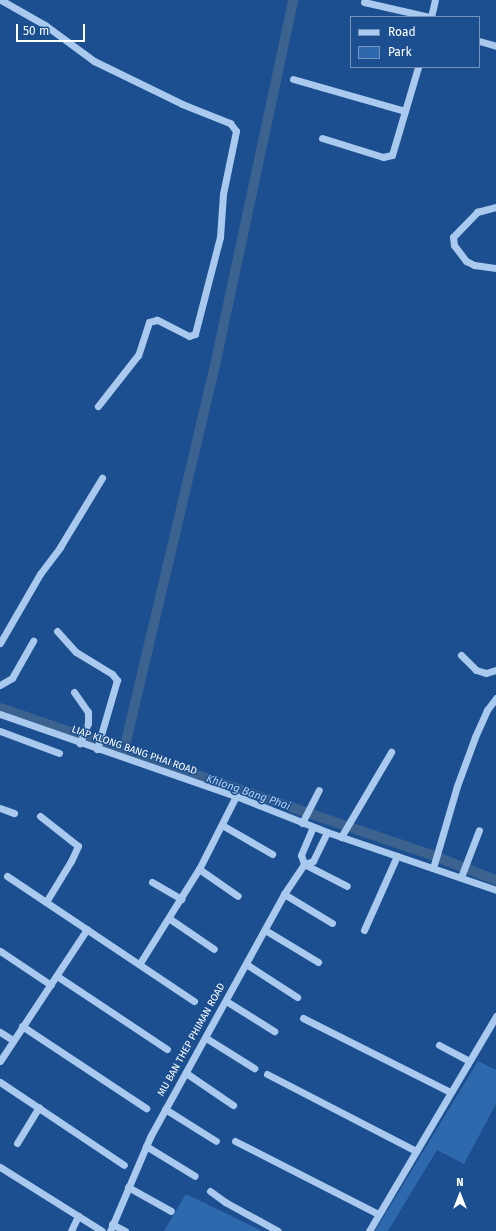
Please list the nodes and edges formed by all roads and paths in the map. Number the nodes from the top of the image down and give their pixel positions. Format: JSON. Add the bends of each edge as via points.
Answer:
{"nodes":[{"id":1,"x":1,"y":0,"type":"edge"},
{"id":2,"x":435,"y":0,"type":"edge"},
{"id":3,"x":364,"y":2,"type":"dead end"},
{"id":4,"x":426,"y":16,"type":"edge"},
{"id":5,"x":430,"y":16,"type":"edge"},
{"id":6,"x":480,"y":41,"type":"edge"},
{"id":7,"x":496,"y":46,"type":"edge"},
{"id":8,"x":418,"y":68,"type":"edge"},
{"id":9,"x":293,"y":80,"type":"dead end"},
{"id":10,"x":405,"y":111,"type":"junction"},
{"id":11,"x":322,"y":138,"type":"dead end"},
{"id":12,"x":496,"y":207,"type":"edge"},
{"id":13,"x":496,"y":268,"type":"edge"},
{"id":14,"x":98,"y":406,"type":"dead end"},
{"id":15,"x":102,"y":478,"type":"dead end"},
{"id":16,"x":57,"y":631,"type":"dead end"},
{"id":17,"x":33,"y":641,"type":"dead end"},
{"id":18,"x":0,"y":643,"type":"edge"},
{"id":19,"x":461,"y":655,"type":"dead end"},
{"id":20,"x":496,"y":670,"type":"edge"},
{"id":21,"x":0,"y":685,"type":"edge"},
{"id":22,"x":74,"y":692,"type":"dead end"},
{"id":23,"x":496,"y":698,"type":"edge"},
{"id":24,"x":0,"y":714,"type":"edge"},
{"id":25,"x":0,"y":731,"type":"edge"},
{"id":26,"x":81,"y":740,"type":"junction"},
{"id":27,"x":98,"y":746,"type":"junction"},
{"id":28,"x":391,"y":752,"type":"dead end"},
{"id":29,"x":59,"y":753,"type":"dead end"},
{"id":30,"x":319,"y":790,"type":"dead end"},
{"id":31,"x":236,"y":796,"type":"junction"},
{"id":32,"x":0,"y":808,"type":"edge"},
{"id":33,"x":14,"y":813,"type":"dead end"},
{"id":34,"x":40,"y":816,"type":"dead end"},
{"id":35,"x":303,"y":820,"type":"junction"},
{"id":36,"x":222,"y":825,"type":"junction"},
{"id":37,"x":313,"y":827,"type":"junction"},
{"id":38,"x":479,"y":830,"type":"dead end"},
{"id":39,"x":327,"y":832,"type":"junction"},
{"id":40,"x":342,"y":835,"type":"junction"},
{"id":41,"x":272,"y":854,"type":"dead end"},
{"id":42,"x":397,"y":856,"type":"junction"},
{"id":43,"x":304,"y":864,"type":"junction"},
{"id":44,"x":435,"y":865,"type":"junction"},
{"id":45,"x":199,"y":869,"type":"junction"},
{"id":46,"x":461,"y":875,"type":"junction"},
{"id":47,"x":7,"y":876,"type":"dead end"},
{"id":48,"x":152,"y":882,"type":"dead end"},
{"id":49,"x":347,"y":886,"type":"dead end"},
{"id":50,"x":496,"y":890,"type":"edge"},
{"id":51,"x":284,"y":894,"type":"junction"},
{"id":52,"x":238,"y":896,"type":"dead end"},
{"id":53,"x":182,"y":900,"type":"junction"},
{"id":54,"x":46,"y":902,"type":"junction"},
{"id":55,"x":170,"y":919,"type":"junction"},
{"id":56,"x":332,"y":923,"type":"dead end"},
{"id":57,"x":87,"y":929,"type":"junction"},
{"id":58,"x":265,"y":930,"type":"junction"},
{"id":59,"x":364,"y":930,"type":"dead end"},
{"id":60,"x":214,"y":949,"type":"dead end"},
{"id":61,"x":0,"y":951,"type":"edge"},
{"id":62,"x":318,"y":962,"type":"dead end"},
{"id":63,"x":140,"y":963,"type":"junction"},
{"id":64,"x":246,"y":964,"type":"junction"},
{"id":65,"x":57,"y":976,"type":"junction"},
{"id":66,"x":51,"y":985,"type":"junction"},
{"id":67,"x":297,"y":997,"type":"dead end"},
{"id":68,"x":194,"y":1001,"type":"dead end"},
{"id":69,"x":226,"y":1001,"type":"junction"},
{"id":70,"x":496,"y":1016,"type":"edge"},
{"id":71,"x":303,"y":1018,"type":"dead end"},
{"id":72,"x":22,"y":1026,"type":"junction"},
{"id":73,"x":274,"y":1031,"type":"dead end"},
{"id":74,"x":0,"y":1032,"type":"edge"},
{"id":75,"x":206,"y":1038,"type":"junction"},
{"id":76,"x":13,"y":1040,"type":"junction"},
{"id":77,"x":439,"y":1045,"type":"dead end"},
{"id":78,"x":167,"y":1049,"type":"dead end"},
{"id":79,"x":0,"y":1061,"type":"edge"},
{"id":80,"x":469,"y":1061,"type":"junction"},
{"id":81,"x":254,"y":1068,"type":"dead end"},
{"id":82,"x":186,"y":1073,"type":"junction"},
{"id":83,"x":267,"y":1074,"type":"dead end"},
{"id":84,"x":0,"y":1082,"type":"edge"},
{"id":85,"x":450,"y":1092,"type":"junction"},
{"id":86,"x":233,"y":1104,"type":"dead end"},
{"id":87,"x":39,"y":1108,"type":"junction"},
{"id":88,"x":146,"y":1108,"type":"dead end"},
{"id":89,"x":165,"y":1109,"type":"junction"},
{"id":90,"x":234,"y":1140,"type":"dead end"},
{"id":91,"x":216,"y":1141,"type":"dead end"},
{"id":92,"x":17,"y":1143,"type":"dead end"},
{"id":93,"x":146,"y":1146,"type":"junction"},
{"id":94,"x":416,"y":1151,"type":"junction"},
{"id":95,"x":124,"y":1165,"type":"dead end"},
{"id":96,"x":0,"y":1167,"type":"edge"},
{"id":97,"x":195,"y":1176,"type":"dead end"},
{"id":98,"x":128,"y":1187,"type":"junction"},
{"id":99,"x":210,"y":1191,"type":"dead end"},
{"id":100,"x":171,"y":1211,"type":"dead end"},
{"id":101,"x":378,"y":1214,"type":"junction"},
{"id":102,"x":78,"y":1216,"type":"junction"},
{"id":103,"x":111,"y":1228,"type":"edge"},
{"id":104,"x":71,"y":1231,"type":"edge"},
{"id":105,"x":102,"y":1231,"type":"edge"},
{"id":106,"x":125,"y":1231,"type":"edge"},
{"id":107,"x":278,"y":1231,"type":"edge"},
{"id":108,"x":369,"y":1231,"type":"edge"}],
"edges":[{"from":1,"to":14,"type":"street","via":[[45,25],[94,61],[182,104],[230,123],[236,130],[222,194],[220,237],[195,334],[189,336],[157,320],[149,322],[138,355]]},
{"from":2,"to":5,"type":"street"},
{"from":3,"to":4,"type":"street"},
{"from":6,"to":7,"type":"street"},
{"from":8,"to":10,"type":"street"},
{"from":9,"to":10,"type":"street"},
{"from":10,"to":11,"type":"street","via":[[390,157]]},
{"from":12,"to":13,"type":"street","via":[[477,212],[453,237],[454,245],[466,261],[474,265]]},
{"from":15,"to":18,"type":"street","via":[[40,574]]},
{"from":16,"to":27,"type":"street","via":[[76,652],[115,677],[115,690]]},
{"from":17,"to":21,"type":"street","via":[[12,678]]},
{"from":19,"to":20,"type":"street","via":[[476,670],[486,673]]},
{"from":22,"to":26,"type":"street","via":[[85,706],[88,723]]},
{"from":23,"to":44,"type":"street","via":[[487,710],[475,737],[457,786]]},
{"from":24,"to":26,"type":"street","name":"LIAP KLONG BANG PHAI ROAD"},
{"from":25,"to":29,"type":"street"},
{"from":26,"to":27,"type":"street","name":"LIAP KLONG BANG PHAI ROAD"},
{"from":27,"to":31,"type":"street","name":"LIAP KLONG BANG PHAI ROAD"},
{"from":28,"to":40,"type":"street"},
{"from":30,"to":35,"type":"street"},
{"from":31,"to":35,"type":"street","name":"LIAP KLONG BANG PHAI ROAD"},
{"from":31,"to":36,"type":"street"},
{"from":32,"to":33,"type":"street"},
{"from":34,"to":54,"type":"street","via":[[78,846]]},
{"from":35,"to":37,"type":"street","name":"LIAP KLONG BANG PHAI ROAD"},
{"from":36,"to":41,"type":"street"},
{"from":36,"to":45,"type":"street"},
{"from":37,"to":39,"type":"street","name":"LIAP KLONG BANG PHAI ROAD"},
{"from":37,"to":43,"type":"street","name":"MU BAN THEP PHIMAN ROAD","via":[[301,856]]},
{"from":38,"to":46,"type":"street"},
{"from":39,"to":40,"type":"street","name":"LIAP KLONG BANG PHAI ROAD"},
{"from":39,"to":43,"type":"street","name":"MU BAN THEP PHIMAN ROAD","via":[[313,861]]},
{"from":40,"to":42,"type":"street","name":"LIAP KLONG BANG PHAI ROAD"},
{"from":42,"to":44,"type":"street","name":"LIAP KLONG BANG PHAI ROAD"},
{"from":42,"to":59,"type":"street"},
{"from":43,"to":49,"type":"street"},
{"from":43,"to":51,"type":"street","name":"MU BAN THEP PHIMAN ROAD"},
{"from":44,"to":46,"type":"street","name":"LIAP KLONG BANG PHAI ROAD"},
{"from":45,"to":52,"type":"street"},
{"from":45,"to":53,"type":"street"},
{"from":46,"to":50,"type":"street","name":"LIAP KLONG BANG PHAI ROAD"},
{"from":47,"to":54,"type":"street"},
{"from":48,"to":53,"type":"street"},
{"from":51,"to":56,"type":"street"},
{"from":51,"to":58,"type":"street","name":"MU BAN THEP PHIMAN ROAD"},
{"from":53,"to":55,"type":"street"},
{"from":54,"to":57,"type":"street"},
{"from":55,"to":60,"type":"street"},
{"from":55,"to":63,"type":"street"},
{"from":57,"to":63,"type":"street"},
{"from":57,"to":65,"type":"street"},
{"from":58,"to":62,"type":"street"},
{"from":58,"to":64,"type":"street","name":"MU BAN THEP PHIMAN ROAD"},
{"from":61,"to":66,"type":"street"},
{"from":63,"to":68,"type":"street"},
{"from":64,"to":67,"type":"street"},
{"from":64,"to":69,"type":"street","name":"MU BAN THEP PHIMAN ROAD"},
{"from":65,"to":66,"type":"street"},
{"from":65,"to":78,"type":"street"},
{"from":66,"to":72,"type":"street"},
{"from":69,"to":73,"type":"street"},
{"from":69,"to":75,"type":"street","name":"MU BAN THEP PHIMAN ROAD"},
{"from":70,"to":80,"type":"street"},
{"from":71,"to":85,"type":"street"},
{"from":72,"to":76,"type":"street"},
{"from":72,"to":88,"type":"street"},
{"from":74,"to":76,"type":"street"},
{"from":75,"to":81,"type":"street"},
{"from":75,"to":82,"type":"street","name":"MU BAN THEP PHIMAN ROAD"},
{"from":76,"to":79,"type":"street"},
{"from":77,"to":80,"type":"street"},
{"from":80,"to":85,"type":"street"},
{"from":82,"to":86,"type":"street"},
{"from":82,"to":89,"type":"street","name":"MU BAN THEP PHIMAN ROAD"},
{"from":83,"to":94,"type":"street"},
{"from":84,"to":87,"type":"street"},
{"from":85,"to":94,"type":"street"},
{"from":87,"to":92,"type":"street"},
{"from":87,"to":95,"type":"street"},
{"from":89,"to":91,"type":"street"},
{"from":89,"to":93,"type":"street","name":"MU BAN THEP PHIMAN ROAD"},
{"from":90,"to":101,"type":"street"},
{"from":93,"to":97,"type":"street"},
{"from":93,"to":98,"type":"street","name":"MU BAN THEP PHIMAN ROAD"},
{"from":94,"to":101,"type":"street"},
{"from":96,"to":102,"type":"street"},
{"from":98,"to":100,"type":"street"},
{"from":98,"to":103,"type":"street","name":"MU BAN THEP PHIMAN ROAD"},
{"from":99,"to":107,"type":"street"},
{"from":101,"to":108,"type":"street"},
{"from":102,"to":104,"type":"street"},
{"from":102,"to":105,"type":"street"},
{"from":103,"to":106,"type":"street"}]}
